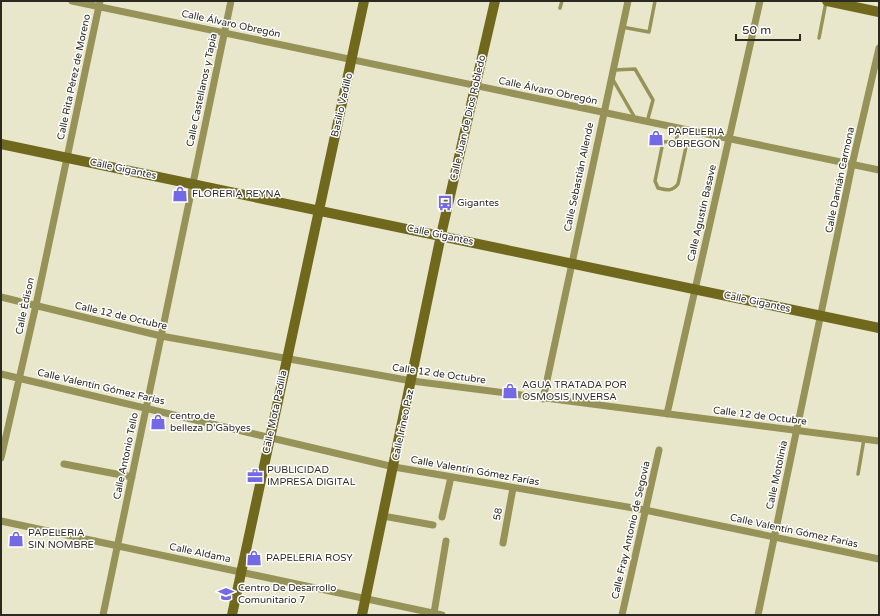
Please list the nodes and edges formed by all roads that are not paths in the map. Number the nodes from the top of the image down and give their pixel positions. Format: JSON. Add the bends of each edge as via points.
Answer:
{"nodes":[{"id":1,"x":72,"y":1,"type":"edge"},
{"id":2,"x":231,"y":1,"type":"edge"},
{"id":3,"x":364,"y":1,"type":"edge"},
{"id":4,"x":495,"y":1,"type":"edge"},
{"id":5,"x":562,"y":1,"type":"edge"},
{"id":6,"x":628,"y":1,"type":"edge"},
{"id":7,"x":655,"y":1,"type":"edge"},
{"id":8,"x":760,"y":1,"type":"edge"},
{"id":9,"x":827,"y":1,"type":"edge"},
{"id":10,"x":99,"y":4,"type":"edge"},
{"id":11,"x":560,"y":8,"type":"dead end"},
{"id":12,"x":879,"y":12,"type":"edge"},
{"id":13,"x":622,"y":27,"type":"junction"},
{"id":14,"x":224,"y":32,"type":"junction"},
{"id":15,"x":819,"y":38,"type":"dead end"},
{"id":16,"x":879,"y":48,"type":"edge"},
{"id":17,"x":352,"y":60,"type":"junction"},
{"id":18,"x":613,"y":70,"type":"junction"},
{"id":19,"x":612,"y":77,"type":"junction"},
{"id":20,"x":476,"y":86,"type":"junction"},
{"id":21,"x":604,"y":113,"type":"junction"},
{"id":22,"x":636,"y":119,"type":"junction"},
{"id":23,"x":647,"y":122,"type":"junction"},
{"id":24,"x":679,"y":128,"type":"junction"},
{"id":25,"x":729,"y":139,"type":"junction"},
{"id":26,"x":676,"y":141,"type":"junction"},
{"id":27,"x":1,"y":144,"type":"edge"},
{"id":28,"x":67,"y":158,"type":"junction"},
{"id":29,"x":852,"y":165,"type":"junction"},
{"id":30,"x":879,"y":170,"type":"edge"},
{"id":31,"x":192,"y":184,"type":"junction"},
{"id":32,"x":318,"y":210,"type":"junction"},
{"id":33,"x":441,"y":235,"type":"junction"},
{"id":34,"x":570,"y":264,"type":"junction"},
{"id":35,"x":694,"y":290,"type":"junction"},
{"id":36,"x":1,"y":296,"type":"edge"},
{"id":37,"x":36,"y":305,"type":"junction"},
{"id":38,"x":822,"y":316,"type":"junction"},
{"id":39,"x":879,"y":328,"type":"edge"},
{"id":40,"x":161,"y":336,"type":"junction"},
{"id":41,"x":286,"y":359,"type":"junction"},
{"id":42,"x":1,"y":374,"type":"edge"},
{"id":43,"x":19,"y":379,"type":"junction"},
{"id":44,"x":412,"y":381,"type":"junction"},
{"id":45,"x":543,"y":399,"type":"junction"},
{"id":46,"x":146,"y":408,"type":"junction"},
{"id":47,"x":667,"y":414,"type":"junction"},
{"id":48,"x":797,"y":431,"type":"junction"},
{"id":49,"x":269,"y":437,"type":"junction"},
{"id":50,"x":864,"y":440,"type":"junction"},
{"id":51,"x":879,"y":441,"type":"edge"},
{"id":52,"x":659,"y":450,"type":"dead end"},
{"id":53,"x":1,"y":458,"type":"edge"},
{"id":54,"x":64,"y":464,"type":"dead end"},
{"id":55,"x":394,"y":467,"type":"junction"},
{"id":56,"x":858,"y":474,"type":"dead end"},
{"id":57,"x":132,"y":477,"type":"junction"},
{"id":58,"x":450,"y":477,"type":"junction"},
{"id":59,"x":513,"y":488,"type":"junction"},
{"id":60,"x":645,"y":510,"type":"junction"},
{"id":61,"x":383,"y":516,"type":"junction"},
{"id":62,"x":442,"y":517,"type":"dead end"},
{"id":63,"x":1,"y":521,"type":"edge"},
{"id":64,"x":433,"y":526,"type":"dead end"},
{"id":65,"x":774,"y":537,"type":"junction"},
{"id":66,"x":446,"y":541,"type":"dead end"},
{"id":67,"x":503,"y":543,"type":"dead end"},
{"id":68,"x":118,"y":546,"type":"junction"},
{"id":69,"x":879,"y":559,"type":"edge"},
{"id":70,"x":240,"y":572,"type":"junction"},
{"id":71,"x":366,"y":600,"type":"junction"},
{"id":72,"x":434,"y":613,"type":"junction"},
{"id":73,"x":103,"y":615,"type":"edge"},
{"id":74,"x":232,"y":615,"type":"edge"},
{"id":75,"x":362,"y":615,"type":"edge"},
{"id":76,"x":442,"y":615,"type":"edge"},
{"id":77,"x":622,"y":615,"type":"edge"},
{"id":78,"x":758,"y":615,"type":"edge"}],
"edges":[{"from":1,"to":10,"type":"street","name":"Calle Álvaro Obregón"},
{"from":2,"to":14,"type":"street","name":"Calle Castellanos y Tapia"},
{"from":3,"to":17,"type":"street","name":"Basilio Vadillo"},
{"from":4,"to":20,"type":"street","name":"Calle Juan de Dios Robledo"},
{"from":5,"to":11,"type":"lane"},
{"from":6,"to":13,"type":"street","name":"Calle Sebastián Allende"},
{"from":7,"to":13,"type":"lane","via":[[649,32]]},
{"from":8,"to":25,"type":"street","name":"Calle Agustín Basave"},
{"from":9,"to":12,"type":"street"},
{"from":9,"to":15,"type":"lane"},
{"from":10,"to":14,"type":"street","name":"Calle Álvaro Obregón"},
{"from":10,"to":28,"type":"street","name":"Calle Rita Pérez de Moreno"},
{"from":13,"to":18,"type":"street","name":"Calle Sebastián Allende"},
{"from":14,"to":17,"type":"street","name":"Calle Álvaro Obregón"},
{"from":14,"to":31,"type":"street","name":"Calle Castellanos y Tapia"},
{"from":16,"to":29,"type":"street","name":"Calle Damián Carmona"},
{"from":17,"to":20,"type":"street","name":"Calle Álvaro Obregón"},
{"from":17,"to":32,"type":"street","name":"Basilio Vadillo"},
{"from":18,"to":19,"type":"street","name":"Calle Sebastián Allende"},
{"from":18,"to":23,"type":"lane","via":[[635,69],[653,100]]},
{"from":19,"to":21,"type":"street","name":"Calle Sebastián Allende"},
{"from":19,"to":22,"type":"lane"},
{"from":20,"to":21,"type":"street","name":"Calle Álvaro Obregón"},
{"from":20,"to":33,"type":"street","name":"Calle Juan de Dios Robledo"},
{"from":21,"to":22,"type":"street","name":"Calle Álvaro Obregón"},
{"from":21,"to":34,"type":"street","name":"Calle Sebastián Allende"},
{"from":22,"to":23,"type":"street","name":"Calle Álvaro Obregón"},
{"from":23,"to":24,"type":"street","name":"Calle Álvaro Obregón"},
{"from":24,"to":25,"type":"street","name":"Calle Álvaro Obregón"},
{"from":24,"to":26,"type":"lane"},
{"from":25,"to":29,"type":"street","name":"Calle Álvaro Obregón"},
{"from":25,"to":35,"type":"street","name":"Calle Agustín Basave"},
{"from":26,"to":26,"type":"lane","via":[[663,142],[655,181],[658,188],[669,190],[678,184],[686,147]]},
{"from":27,"to":28,"type":"street","name":"Calle Gigantes"},
{"from":28,"to":31,"type":"street","name":"Calle Gigantes"},
{"from":28,"to":37,"type":"street","name":"Calle Édison"},
{"from":29,"to":30,"type":"street","name":"Calle Álvaro Obregón"},
{"from":29,"to":38,"type":"street","name":"Calle Damián Carmona"},
{"from":31,"to":32,"type":"street","name":"Calle Gigantes"},
{"from":31,"to":40,"type":"street","name":"Calle Antonio Tello"},
{"from":32,"to":33,"type":"street","name":"Calle Gigantes"},
{"from":32,"to":41,"type":"street","name":"Calle Mota Padilla"},
{"from":33,"to":34,"type":"street","name":"Calle Gigantes"},
{"from":33,"to":44,"type":"street","name":"Calle Irineo Paz"},
{"from":34,"to":35,"type":"street","name":"Calle Gigantes"},
{"from":34,"to":45,"type":"street","name":"Calle Sebastián Allende"},
{"from":35,"to":38,"type":"street","name":"Calle Gigantes"},
{"from":35,"to":47,"type":"street"},
{"from":36,"to":37,"type":"street","name":"Calle 12 de Octubre"},
{"from":37,"to":40,"type":"street","name":"Calle 12 de Octubre"},
{"from":37,"to":43,"type":"street","name":"Calle Édison"},
{"from":38,"to":39,"type":"street","name":"Calle Gigantes"},
{"from":38,"to":48,"type":"street","name":"Calle Motolinía"},
{"from":40,"to":41,"type":"street","name":"Calle 12 de Octubre"},
{"from":40,"to":46,"type":"street","name":"Calle Antonio Tello"},
{"from":41,"to":44,"type":"street","name":"Calle 12 de Octubre"},
{"from":41,"to":49,"type":"street","name":"Calle Mota Padilla"},
{"from":42,"to":43,"type":"street","name":"Calle Valentín Gómez Farías"},
{"from":43,"to":46,"type":"street","name":"Calle Valentín Gómez Farías"},
{"from":43,"to":53,"type":"street","name":"Calle Édison"},
{"from":44,"to":45,"type":"street","name":"Calle 12 de Octubre"},
{"from":44,"to":55,"type":"street","name":"Calle Irineo Paz"},
{"from":45,"to":47,"type":"street","name":"Calle 12 de Octubre"},
{"from":46,"to":49,"type":"street","name":"Calle Valentín Gómez Farías"},
{"from":46,"to":57,"type":"street","name":"Calle Antonio Tello"},
{"from":47,"to":48,"type":"street","name":"Calle 12 de Octubre"},
{"from":48,"to":50,"type":"street","name":"Calle 12 de Octubre"},
{"from":48,"to":65,"type":"street","name":"Calle Motolinía"},
{"from":49,"to":55,"type":"street","name":"Calle Valentín Gómez Farías"},
{"from":49,"to":70,"type":"street","name":"Calle Mota Padilla"},
{"from":50,"to":51,"type":"street","name":"Calle 12 de Octubre"},
{"from":50,"to":56,"type":"lane"},
{"from":52,"to":60,"type":"street","name":"Calle Fray Antonio de Segovia"},
{"from":54,"to":57,"type":"street"},
{"from":55,"to":58,"type":"street","name":"Calle Valentín Gómez Farías"},
{"from":55,"to":61,"type":"street","name":"Calle Irineo Paz"},
{"from":57,"to":68,"type":"street","name":"Calle Antonio Tello"},
{"from":58,"to":59,"type":"street","name":"Calle Valentín Gómez Farías"},
{"from":58,"to":62,"type":"street"},
{"from":59,"to":60,"type":"street","name":"Calle Valentín Gómez Farías"},
{"from":59,"to":67,"type":"street","name":"58"},
{"from":60,"to":65,"type":"street","name":"Calle Valentín Gómez Farías"},
{"from":60,"to":77,"type":"street","name":"Calle Fray Antonio de Segovia"},
{"from":61,"to":64,"type":"street"},
{"from":61,"to":71,"type":"street","name":"Calle Irineo Paz"},
{"from":63,"to":68,"type":"street","name":"Calle Aldama"},
{"from":65,"to":69,"type":"street","name":"Calle Valentín Gómez Farías"},
{"from":65,"to":78,"type":"street","name":"Calle Motolinía"},
{"from":66,"to":72,"type":"street"},
{"from":68,"to":70,"type":"street","name":"Calle Aldama"},
{"from":68,"to":73,"type":"street","name":"Calle Antonio Tello"},
{"from":70,"to":71,"type":"street","name":"Calle Aldama"},
{"from":70,"to":74,"type":"street","name":"Calle Mota Padilla"},
{"from":71,"to":72,"type":"street","name":"Calle Aldama"},
{"from":71,"to":75,"type":"street","name":"Calle Irineo Paz"},
{"from":72,"to":76,"type":"street","name":"Calle Aldama"}]}
